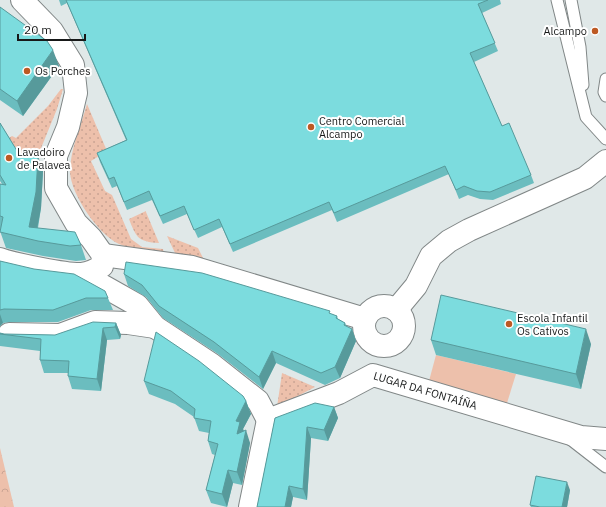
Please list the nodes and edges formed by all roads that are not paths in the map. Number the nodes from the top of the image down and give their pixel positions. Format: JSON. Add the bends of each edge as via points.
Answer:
{"nodes":[{"id":1,"x":22,"y":0,"type":"edge"},
{"id":2,"x":557,"y":0,"type":"edge"},
{"id":3,"x":572,"y":0,"type":"edge"},
{"id":4,"x":606,"y":79,"type":"edge"},
{"id":5,"x":606,"y":96,"type":"edge"},
{"id":6,"x":584,"y":106,"type":"junction"},
{"id":7,"x":606,"y":139,"type":"edge"},
{"id":8,"x":606,"y":161,"type":"edge"},
{"id":9,"x":103,"y":255,"type":"junction"},
{"id":10,"x":0,"y":258,"type":"edge"},
{"id":11,"x":82,"y":274,"type":"junction"},
{"id":12,"x":396,"y":310,"type":"junction"},
{"id":13,"x":365,"y":318,"type":"junction"},
{"id":14,"x":155,"y":327,"type":"junction"},
{"id":15,"x":9,"y":334,"type":"edge"},
{"id":16,"x":383,"y":346,"type":"junction"},
{"id":17,"x":373,"y":375,"type":"junction"},
{"id":18,"x":268,"y":420,"type":"junction"},
{"id":19,"x":558,"y":430,"type":"junction"},
{"id":20,"x":606,"y":440,"type":"edge"},
{"id":21,"x":606,"y":467,"type":"edge"},
{"id":22,"x":250,"y":507,"type":"edge"}],
"edges":[{"from":1,"to":9,"type":"street","via":[[52,32],[73,65],[76,93],[68,127],[56,156],[56,188],[76,223]]},
{"from":2,"to":6,"type":"lane"},
{"from":3,"to":6,"type":"lane","via":[[580,47]]},
{"from":4,"to":5,"type":"lane"},
{"from":6,"to":7,"type":"lane","via":[[586,118]]},
{"from":8,"to":12,"type":"street","via":[[585,178],[469,230],[449,242],[431,256],[416,286]]},
{"from":9,"to":11,"type":"street","via":[[102,266]]},
{"from":9,"to":13,"type":"street","via":[[192,267]]},
{"from":10,"to":11,"type":"street","via":[[33,267]]},
{"from":11,"to":14,"type":"street","via":[[137,305]]},
{"from":12,"to":13,"type":"street","via":[[378,306]]},
{"from":12,"to":16,"type":"street","via":[[403,320],[403,333],[395,342]]},
{"from":13,"to":16,"type":"street","via":[[364,331],[367,337]]},
{"from":14,"to":15,"type":"street","via":[[95,322],[60,335]]},
{"from":14,"to":18,"type":"street","via":[[211,364],[258,401]]},
{"from":16,"to":17,"type":"street"},
{"from":17,"to":18,"type":"street","name":"LUGAR DA FONTAÍÑA","via":[[339,393]]},
{"from":17,"to":19,"type":"street","name":"LUGAR DA FONTAÍÑA"},
{"from":18,"to":22,"type":"street"},
{"from":19,"to":20,"type":"street","name":"LUGAR DA FONTAÍÑA","via":[[580,437]]},
{"from":19,"to":21,"type":"lane","name":"LUGAR DA FONTAÍÑA"}]}
